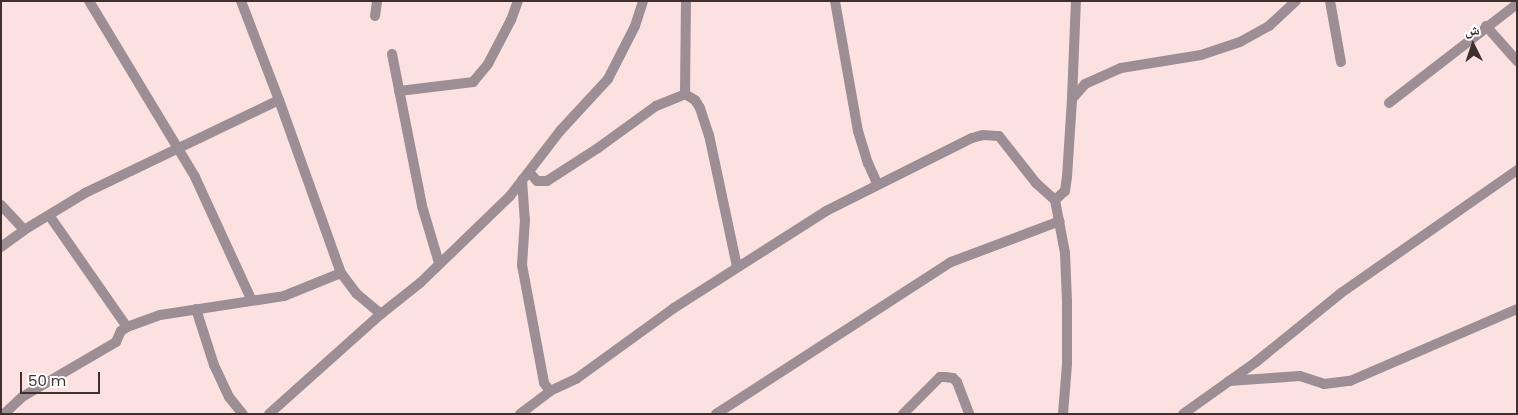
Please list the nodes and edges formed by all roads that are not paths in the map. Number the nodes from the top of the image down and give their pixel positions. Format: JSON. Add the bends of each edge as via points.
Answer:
{"nodes":[{"id":1,"x":89,"y":1,"type":"edge"},
{"id":2,"x":241,"y":1,"type":"edge"},
{"id":3,"x":377,"y":1,"type":"edge"},
{"id":4,"x":518,"y":1,"type":"edge"},
{"id":5,"x":643,"y":1,"type":"edge"},
{"id":6,"x":686,"y":1,"type":"edge"},
{"id":7,"x":835,"y":1,"type":"edge"},
{"id":8,"x":1076,"y":1,"type":"edge"},
{"id":9,"x":1296,"y":1,"type":"edge"},
{"id":10,"x":1330,"y":1,"type":"edge"},
{"id":11,"x":1517,"y":4,"type":"edge"},
{"id":12,"x":375,"y":16,"type":"dead end"},
{"id":13,"x":1486,"y":26,"type":"junction"},
{"id":14,"x":392,"y":54,"type":"dead end"},
{"id":15,"x":1517,"y":61,"type":"edge"},
{"id":16,"x":1341,"y":62,"type":"dead end"},
{"id":17,"x":399,"y":91,"type":"junction"},
{"id":18,"x":685,"y":94,"type":"junction"},
{"id":19,"x":1072,"y":99,"type":"junction"},
{"id":20,"x":279,"y":100,"type":"junction"},
{"id":21,"x":1389,"y":103,"type":"dead end"},
{"id":22,"x":177,"y":148,"type":"junction"},
{"id":23,"x":1517,"y":170,"type":"edge"},
{"id":24,"x":526,"y":176,"type":"junction"},
{"id":25,"x":877,"y":183,"type":"junction"},
{"id":26,"x":1055,"y":200,"type":"junction"},
{"id":27,"x":1,"y":205,"type":"edge"},
{"id":28,"x":49,"y":215,"type":"junction"},
{"id":29,"x":1060,"y":222,"type":"junction"},
{"id":30,"x":24,"y":230,"type":"junction"},
{"id":31,"x":1,"y":247,"type":"edge"},
{"id":32,"x":439,"y":263,"type":"junction"},
{"id":33,"x":737,"y":268,"type":"junction"},
{"id":34,"x":341,"y":273,"type":"junction"},
{"id":35,"x":252,"y":301,"type":"junction"},
{"id":36,"x":196,"y":309,"type":"junction"},
{"id":37,"x":1517,"y":309,"type":"edge"},
{"id":38,"x":381,"y":314,"type":"junction"},
{"id":39,"x":127,"y":327,"type":"junction"},
{"id":40,"x":1229,"y":381,"type":"junction"},
{"id":41,"x":550,"y":391,"type":"junction"},
{"id":42,"x":4,"y":414,"type":"edge"},
{"id":43,"x":243,"y":414,"type":"edge"},
{"id":44,"x":269,"y":414,"type":"edge"},
{"id":45,"x":520,"y":414,"type":"edge"},
{"id":46,"x":716,"y":414,"type":"edge"},
{"id":47,"x":903,"y":414,"type":"edge"},
{"id":48,"x":968,"y":414,"type":"edge"},
{"id":49,"x":1063,"y":414,"type":"edge"},
{"id":50,"x":1183,"y":414,"type":"edge"}],
"edges":[{"from":1,"to":22,"type":"street"},
{"from":2,"to":20,"type":"street"},
{"from":3,"to":12,"type":"street"},
{"from":4,"to":17,"type":"street","via":[[488,64],[472,82]]},
{"from":5,"to":24,"type":"street","via":[[635,26],[608,79],[560,131]]},
{"from":6,"to":18,"type":"street"},
{"from":7,"to":25,"type":"street","via":[[858,131]]},
{"from":8,"to":19,"type":"street"},
{"from":9,"to":19,"type":"street","via":[[1269,26],[1240,42],[1200,55],[1121,68],[1085,84]]},
{"from":10,"to":16,"type":"street"},
{"from":11,"to":13,"type":"street"},
{"from":13,"to":15,"type":"street"},
{"from":13,"to":21,"type":"street"},
{"from":14,"to":17,"type":"street"},
{"from":17,"to":32,"type":"street","via":[[422,206]]},
{"from":18,"to":24,"type":"street","via":[[656,106],[547,181]]},
{"from":18,"to":33,"type":"street","via":[[700,108],[709,135]]},
{"from":19,"to":26,"type":"street","via":[[1067,177],[1064,191]]},
{"from":20,"to":22,"type":"street"},
{"from":20,"to":34,"type":"street"},
{"from":22,"to":28,"type":"street"},
{"from":22,"to":35,"type":"street","via":[[203,193]]},
{"from":23,"to":40,"type":"street","via":[[1342,293]]},
{"from":24,"to":32,"type":"street","via":[[510,196]]},
{"from":24,"to":41,"type":"street","via":[[522,265],[544,383]]},
{"from":25,"to":26,"type":"street","via":[[972,138],[991,135],[999,136],[1005,142],[1036,183]]},
{"from":25,"to":33,"type":"street","via":[[826,211]]},
{"from":26,"to":29,"type":"street"},
{"from":27,"to":30,"type":"street"},
{"from":28,"to":30,"type":"street"},
{"from":28,"to":39,"type":"street"},
{"from":29,"to":46,"type":"street","via":[[951,262]]},
{"from":29,"to":49,"type":"street","via":[[1065,253],[1067,310]]},
{"from":30,"to":31,"type":"street"},
{"from":32,"to":38,"type":"street"},
{"from":33,"to":41,"type":"street","via":[[674,308],[576,379]]},
{"from":34,"to":35,"type":"street","via":[[284,296]]},
{"from":34,"to":38,"type":"street","via":[[357,294]]},
{"from":35,"to":36,"type":"street"},
{"from":36,"to":39,"type":"street","via":[[146,319]]},
{"from":36,"to":43,"type":"street","via":[[214,365],[229,397]]},
{"from":37,"to":40,"type":"street","via":[[1350,381],[1324,384],[1300,376]]},
{"from":38,"to":44,"type":"street"},
{"from":39,"to":42,"type":"street","via":[[116,342],[22,397]]},
{"from":40,"to":50,"type":"street"},
{"from":41,"to":45,"type":"street"},
{"from":47,"to":48,"type":"street","via":[[940,377],[945,377],[957,382]]}]}
